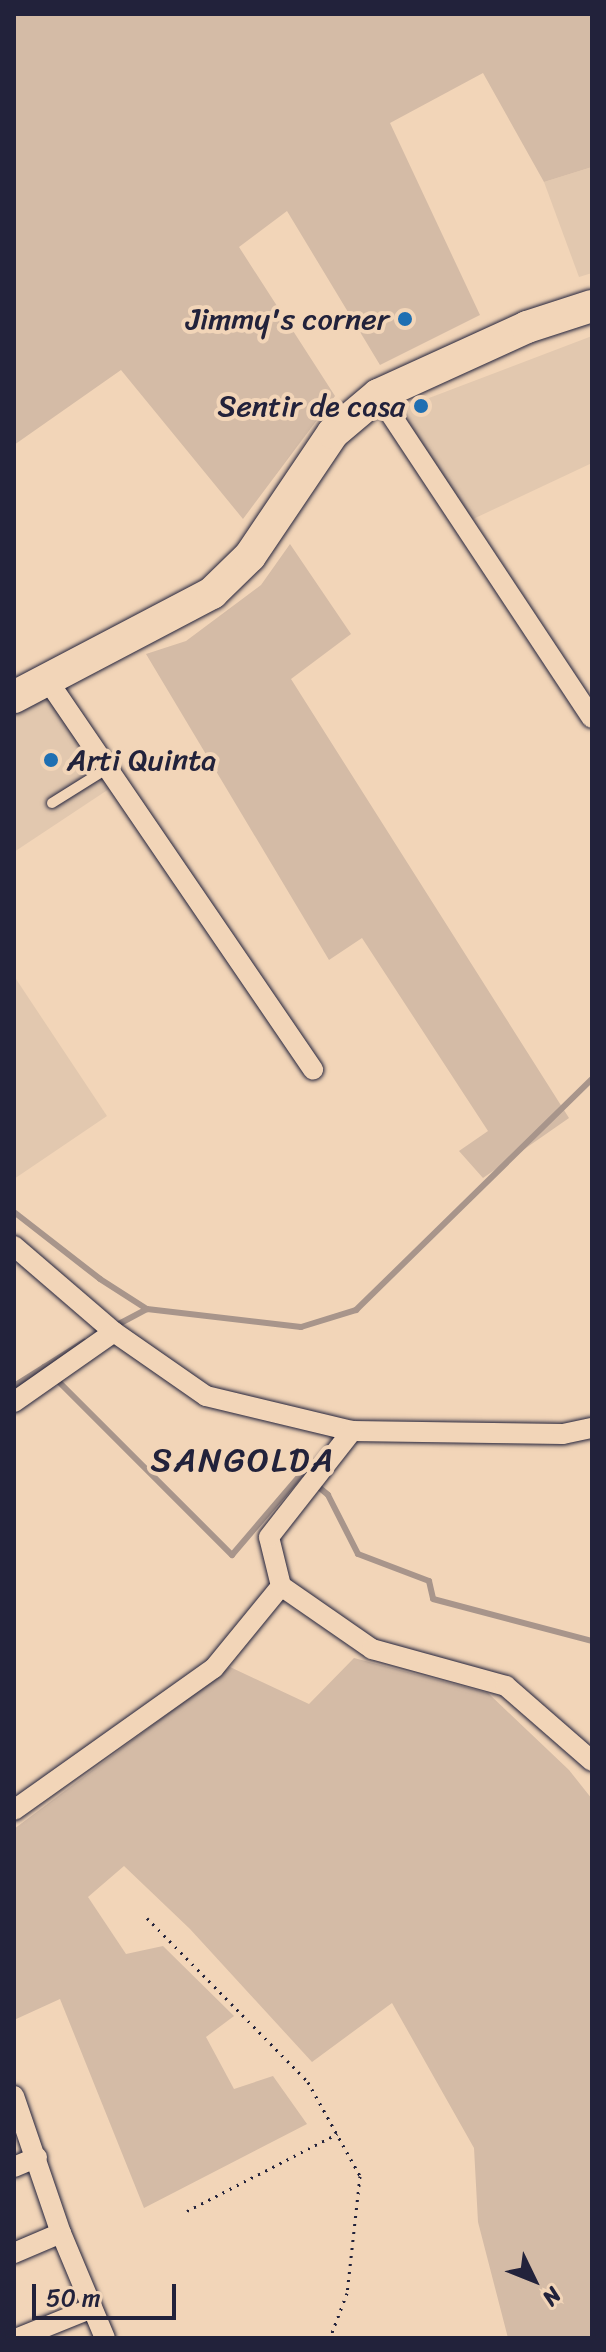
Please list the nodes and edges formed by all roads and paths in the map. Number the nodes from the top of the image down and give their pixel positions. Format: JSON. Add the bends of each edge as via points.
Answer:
{"nodes":[{"id":1,"x":592,"y":306,"type":"edge"},
{"id":2,"x":378,"y":395,"type":"junction"},
{"id":3,"x":46,"y":678,"type":"junction"},
{"id":4,"x":14,"y":697,"type":"edge"},
{"id":5,"x":592,"y":718,"type":"edge"},
{"id":6,"x":109,"y":767,"type":"junction"},
{"id":7,"x":52,"y":803,"type":"dead end"},
{"id":8,"x":313,"y":1070,"type":"dead end"},
{"id":9,"x":14,"y":1246,"type":"edge"},
{"id":10,"x":114,"y":1332,"type":"junction"},
{"id":11,"x":14,"y":1402,"type":"edge"},
{"id":12,"x":592,"y":1428,"type":"edge"},
{"id":13,"x":352,"y":1431,"type":"junction"},
{"id":14,"x":281,"y":1586,"type":"junction"},
{"id":15,"x":592,"y":1761,"type":"edge"},
{"id":16,"x":14,"y":1810,"type":"edge"},
{"id":17,"x":147,"y":1918,"type":"dead end"},
{"id":18,"x":14,"y":2096,"type":"edge"},
{"id":19,"x":337,"y":2134,"type":"junction"},
{"id":20,"x":37,"y":2157,"type":"junction"},
{"id":21,"x":14,"y":2167,"type":"edge"},
{"id":22,"x":187,"y":2211,"type":"dead end"},
{"id":23,"x":61,"y":2233,"type":"junction"},
{"id":24,"x":14,"y":2253,"type":"edge"},
{"id":25,"x":92,"y":2308,"type":"junction"},
{"id":26,"x":18,"y":2338,"type":"edge"},
{"id":27,"x":105,"y":2338,"type":"edge"},
{"id":28,"x":330,"y":2338,"type":"edge"}],
"edges":[{"from":1,"to":2,"type":"main road","via":[[527,327]]},
{"from":2,"to":3,"type":"main road","via":[[333,433],[250,556],[212,593]]},
{"from":2,"to":5,"type":"street"},
{"from":3,"to":4,"type":"main road"},
{"from":3,"to":6,"type":"street"},
{"from":6,"to":7,"type":"lane"},
{"from":6,"to":8,"type":"street"},
{"from":9,"to":10,"type":"street"},
{"from":10,"to":11,"type":"street"},
{"from":10,"to":13,"type":"street","via":[[206,1396]]},
{"from":12,"to":13,"type":"street","via":[[563,1434]]},
{"from":13,"to":14,"type":"street","via":[[269,1537]]},
{"from":14,"to":15,"type":"street","via":[[372,1649],[506,1686]]},
{"from":14,"to":16,"type":"street","via":[[214,1668]]},
{"from":17,"to":19,"type":"path","via":[[308,2082]]},
{"from":18,"to":20,"type":"street"},
{"from":19,"to":22,"type":"path"},
{"from":19,"to":28,"type":"path","via":[[360,2176],[347,2293]]},
{"from":20,"to":21,"type":"street"},
{"from":20,"to":23,"type":"street"},
{"from":23,"to":24,"type":"street"},
{"from":23,"to":25,"type":"street"},
{"from":25,"to":26,"type":"street"},
{"from":25,"to":27,"type":"street"}]}
